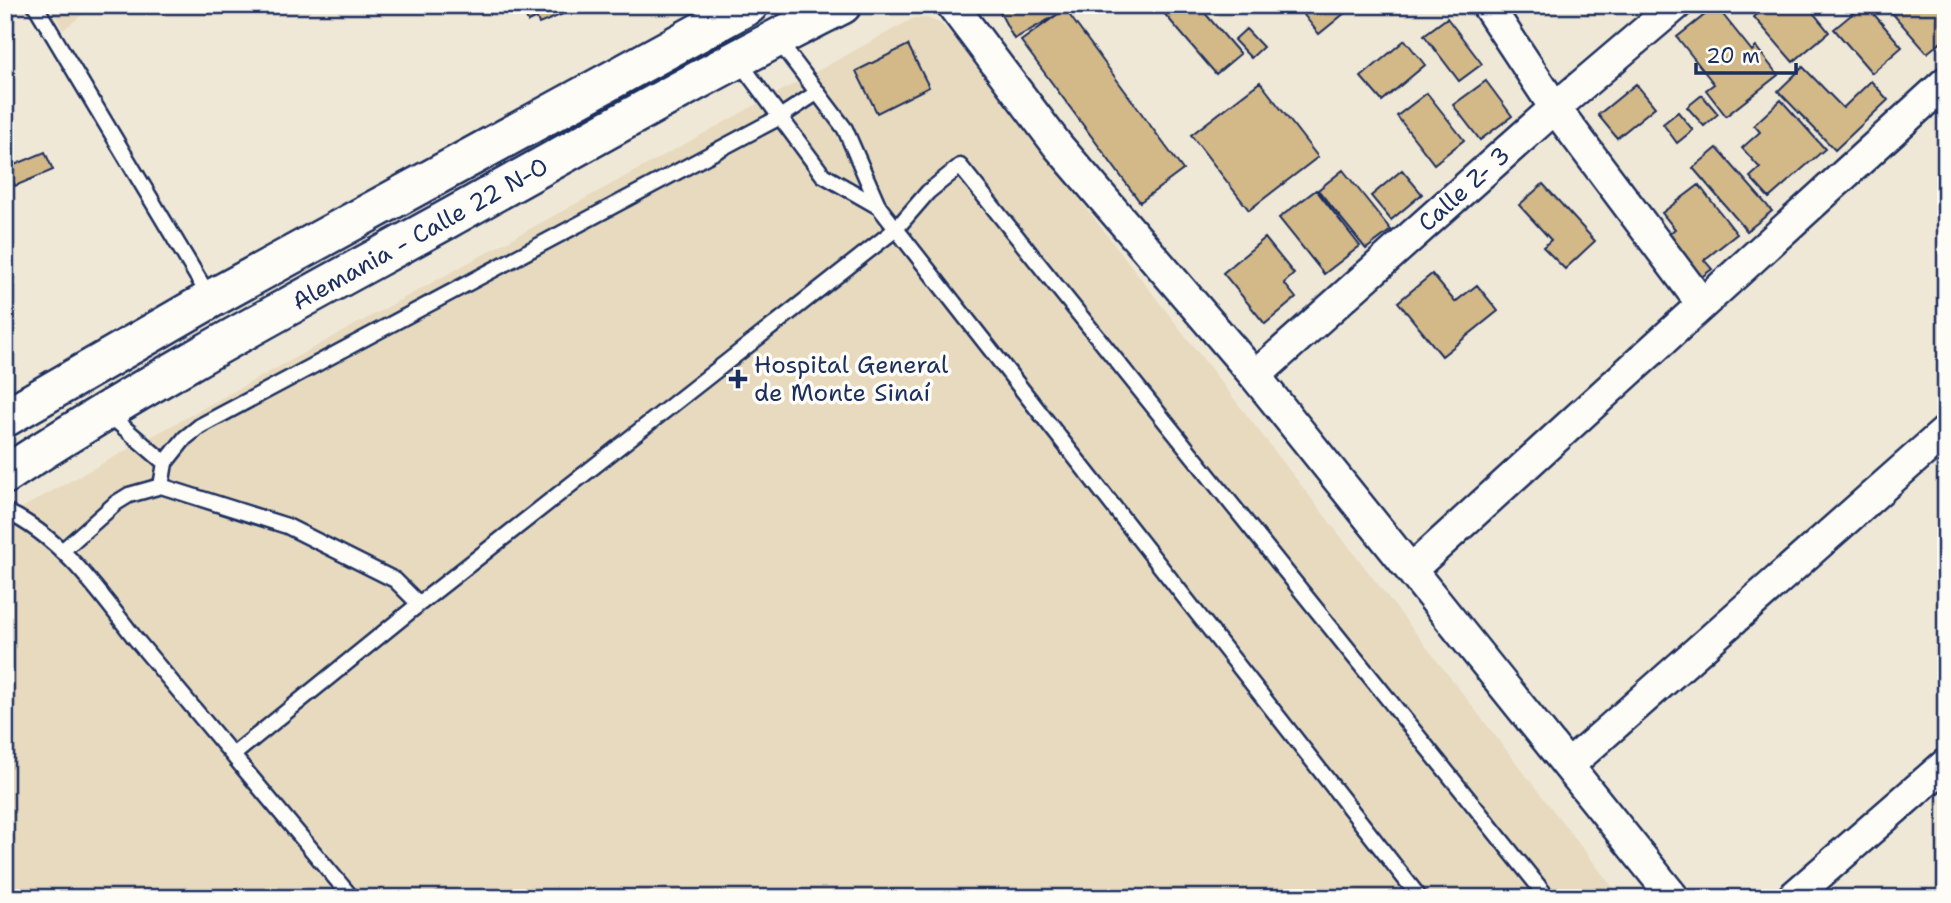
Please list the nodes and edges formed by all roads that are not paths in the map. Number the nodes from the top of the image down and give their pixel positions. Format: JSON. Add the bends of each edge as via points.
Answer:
{"nodes":[{"id":1,"x":35,"y":5,"type":"edge"},
{"id":2,"x":749,"y":5,"type":"edge"},
{"id":3,"x":842,"y":5,"type":"edge"},
{"id":4,"x":952,"y":5,"type":"edge"},
{"id":5,"x":1487,"y":5,"type":"edge"},
{"id":6,"x":1676,"y":5,"type":"edge"},
{"id":7,"x":776,"y":38,"type":"junction"},
{"id":8,"x":737,"y":59,"type":"junction"},
{"id":9,"x":1946,"y":82,"type":"edge"},
{"id":10,"x":818,"y":92,"type":"junction"},
{"id":11,"x":1555,"y":107,"type":"junction"},
{"id":12,"x":780,"y":117,"type":"junction"},
{"id":13,"x":879,"y":207,"type":"junction"},
{"id":14,"x":896,"y":229,"type":"junction"},
{"id":15,"x":211,"y":299,"type":"junction"},
{"id":16,"x":1702,"y":304,"type":"junction"},
{"id":17,"x":1255,"y":376,"type":"junction"},
{"id":18,"x":104,"y":411,"type":"junction"},
{"id":19,"x":5,"y":418,"type":"edge"},
{"id":20,"x":1946,"y":431,"type":"edge"},
{"id":21,"x":165,"y":463,"type":"junction"},
{"id":22,"x":5,"y":475,"type":"edge"},
{"id":23,"x":161,"y":486,"type":"junction"},
{"id":24,"x":5,"y":511,"type":"edge"},
{"id":25,"x":62,"y":551,"type":"junction"},
{"id":26,"x":1410,"y":570,"type":"junction"},
{"id":27,"x":419,"y":604,"type":"junction"},
{"id":28,"x":233,"y":755,"type":"junction"},
{"id":29,"x":1946,"y":764,"type":"edge"},
{"id":30,"x":1568,"y":766,"type":"junction"},
{"id":31,"x":352,"y":898,"type":"edge"},
{"id":32,"x":1420,"y":898,"type":"edge"},
{"id":33,"x":1548,"y":898,"type":"edge"},
{"id":34,"x":1674,"y":898,"type":"edge"},
{"id":35,"x":1792,"y":898,"type":"edge"}],
"edges":[{"from":1,"to":15,"type":"lane"},
{"from":2,"to":15,"type":"street","name":"Alemania - Calle 22 N-O"},
{"from":3,"to":7,"type":"street","name":"Alemania - Calle 22 N-O"},
{"from":4,"to":17,"type":"street","via":[[1059,146]]},
{"from":5,"to":11,"type":"street"},
{"from":6,"to":11,"type":"street","name":"Calle Z- 3"},
{"from":7,"to":8,"type":"street","name":"Alemania - Calle 22 N-O"},
{"from":7,"to":10,"type":"lane"},
{"from":8,"to":12,"type":"lane"},
{"from":8,"to":18,"type":"street","name":"Alemania - Calle 22 N-O"},
{"from":9,"to":16,"type":"street"},
{"from":10,"to":12,"type":"lane"},
{"from":10,"to":13,"type":"lane","via":[[845,129]]},
{"from":11,"to":16,"type":"street"},
{"from":11,"to":17,"type":"street","name":"Calle Z- 3"},
{"from":12,"to":13,"type":"lane","via":[[823,175]]},
{"from":12,"to":21,"type":"lane","via":[[200,426]]},
{"from":13,"to":14,"type":"lane"},
{"from":14,"to":27,"type":"lane"},
{"from":14,"to":32,"type":"lane"},
{"from":14,"to":33,"type":"lane","via":[[928,192],[960,166]]},
{"from":15,"to":19,"type":"street","name":"Alemania - Calle 22 N-O"},
{"from":16,"to":26,"type":"street"},
{"from":17,"to":26,"type":"street"},
{"from":18,"to":21,"type":"lane"},
{"from":18,"to":22,"type":"street","name":"Alemania - Calle 22 N-O"},
{"from":20,"to":30,"type":"street"},
{"from":21,"to":23,"type":"lane"},
{"from":23,"to":25,"type":"lane","via":[[116,503]]},
{"from":23,"to":27,"type":"lane","via":[[288,526],[395,580]]},
{"from":24,"to":25,"type":"lane","via":[[26,520]]},
{"from":25,"to":28,"type":"lane"},
{"from":26,"to":30,"type":"street"},
{"from":27,"to":28,"type":"lane"},
{"from":28,"to":31,"type":"lane"},
{"from":29,"to":35,"type":"street"},
{"from":30,"to":34,"type":"street"}]}
